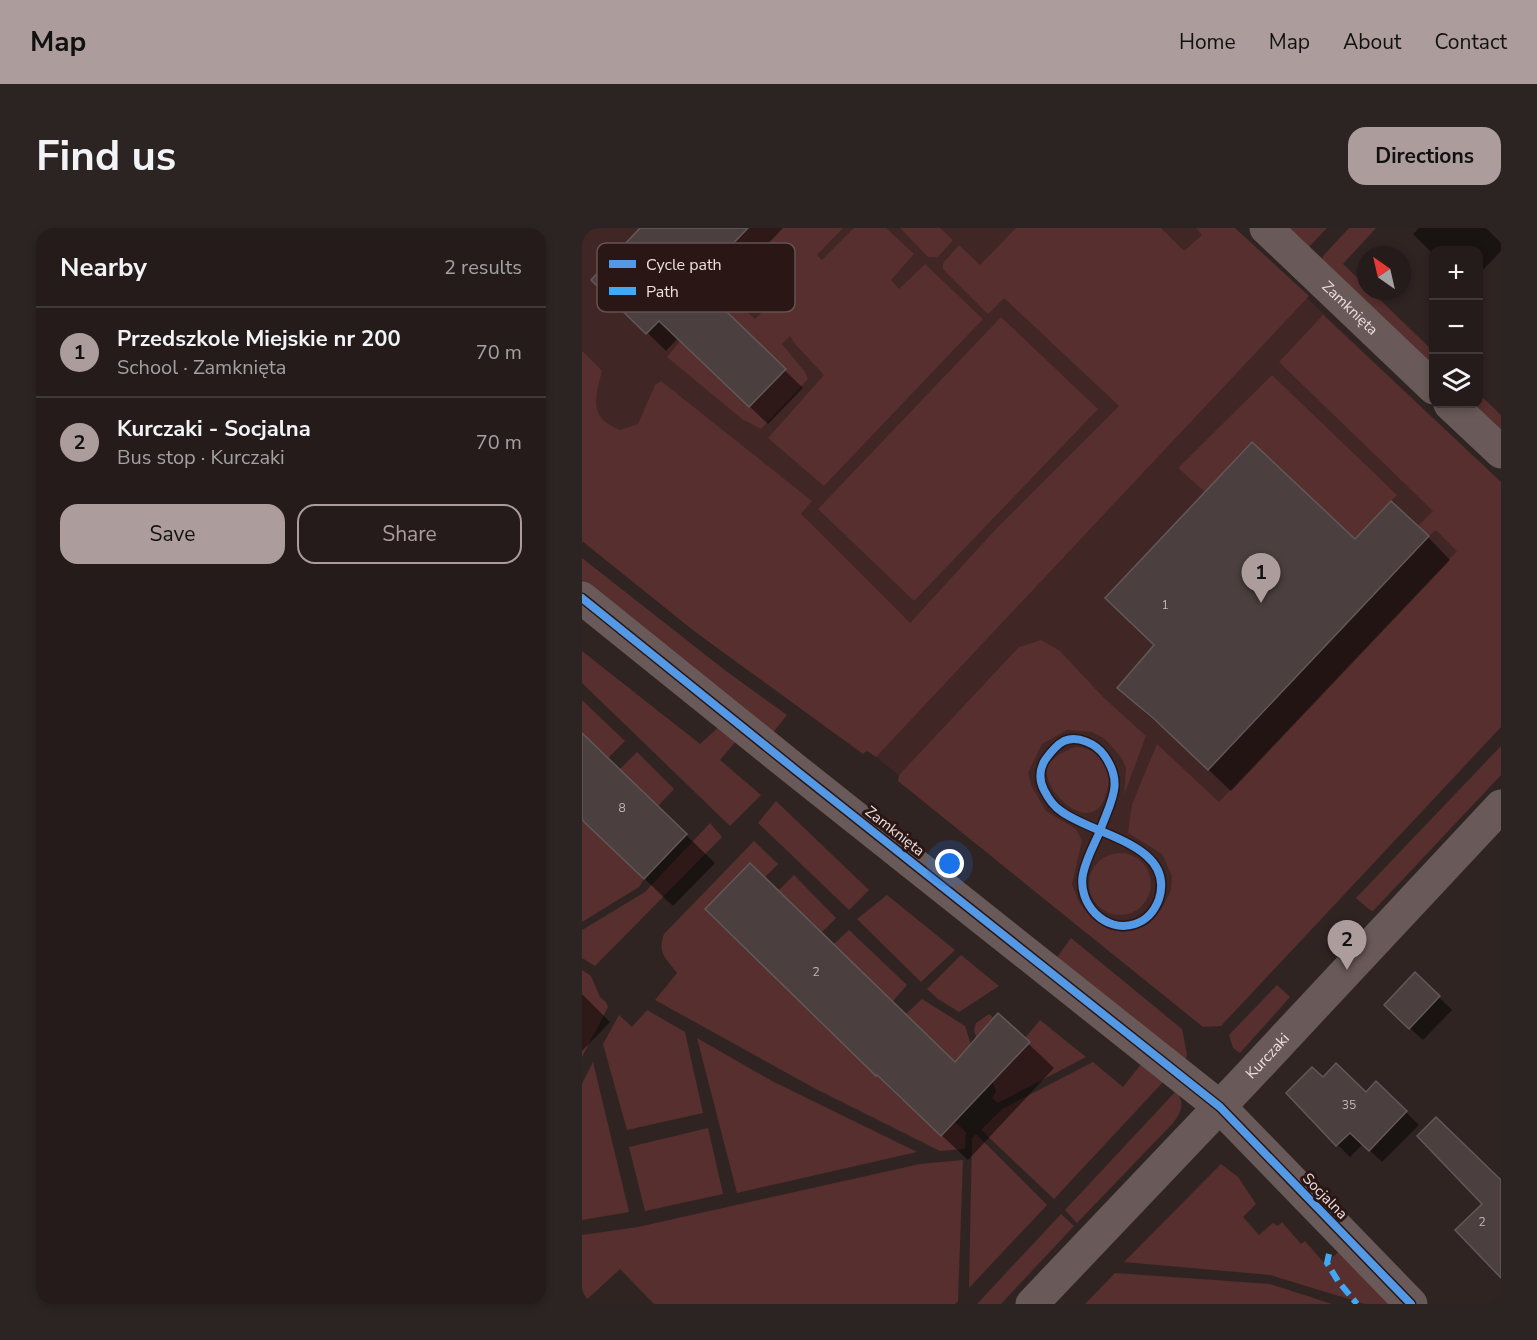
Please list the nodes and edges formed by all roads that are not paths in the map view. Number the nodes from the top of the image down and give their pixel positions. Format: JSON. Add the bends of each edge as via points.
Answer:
{"nodes":[{"id":1,"x":1266,"y":228,"type":"edge"},
{"id":2,"x":1429,"y":383,"type":"edge"},
{"id":3,"x":1454,"y":408,"type":"edge"},
{"id":4,"x":1501,"y":452,"type":"edge"},
{"id":5,"x":582,"y":598,"type":"edge"},
{"id":6,"x":1501,"y":806,"type":"edge"},
{"id":7,"x":1220,"y":1107,"type":"junction"},
{"id":8,"x":1032,"y":1304,"type":"edge"},
{"id":9,"x":1411,"y":1304,"type":"edge"}],
"edges":[{"from":1,"to":2,"type":"street","name":"Zamknięta"},
{"from":3,"to":4,"type":"street"},
{"from":5,"to":7,"type":"street","name":"Zamknięta"},
{"from":6,"to":7,"type":"street","name":"Kurczaki"},
{"from":7,"to":8,"type":"street","name":"Kurczaki"},
{"from":7,"to":9,"type":"street","name":"Socjalna"}]}
